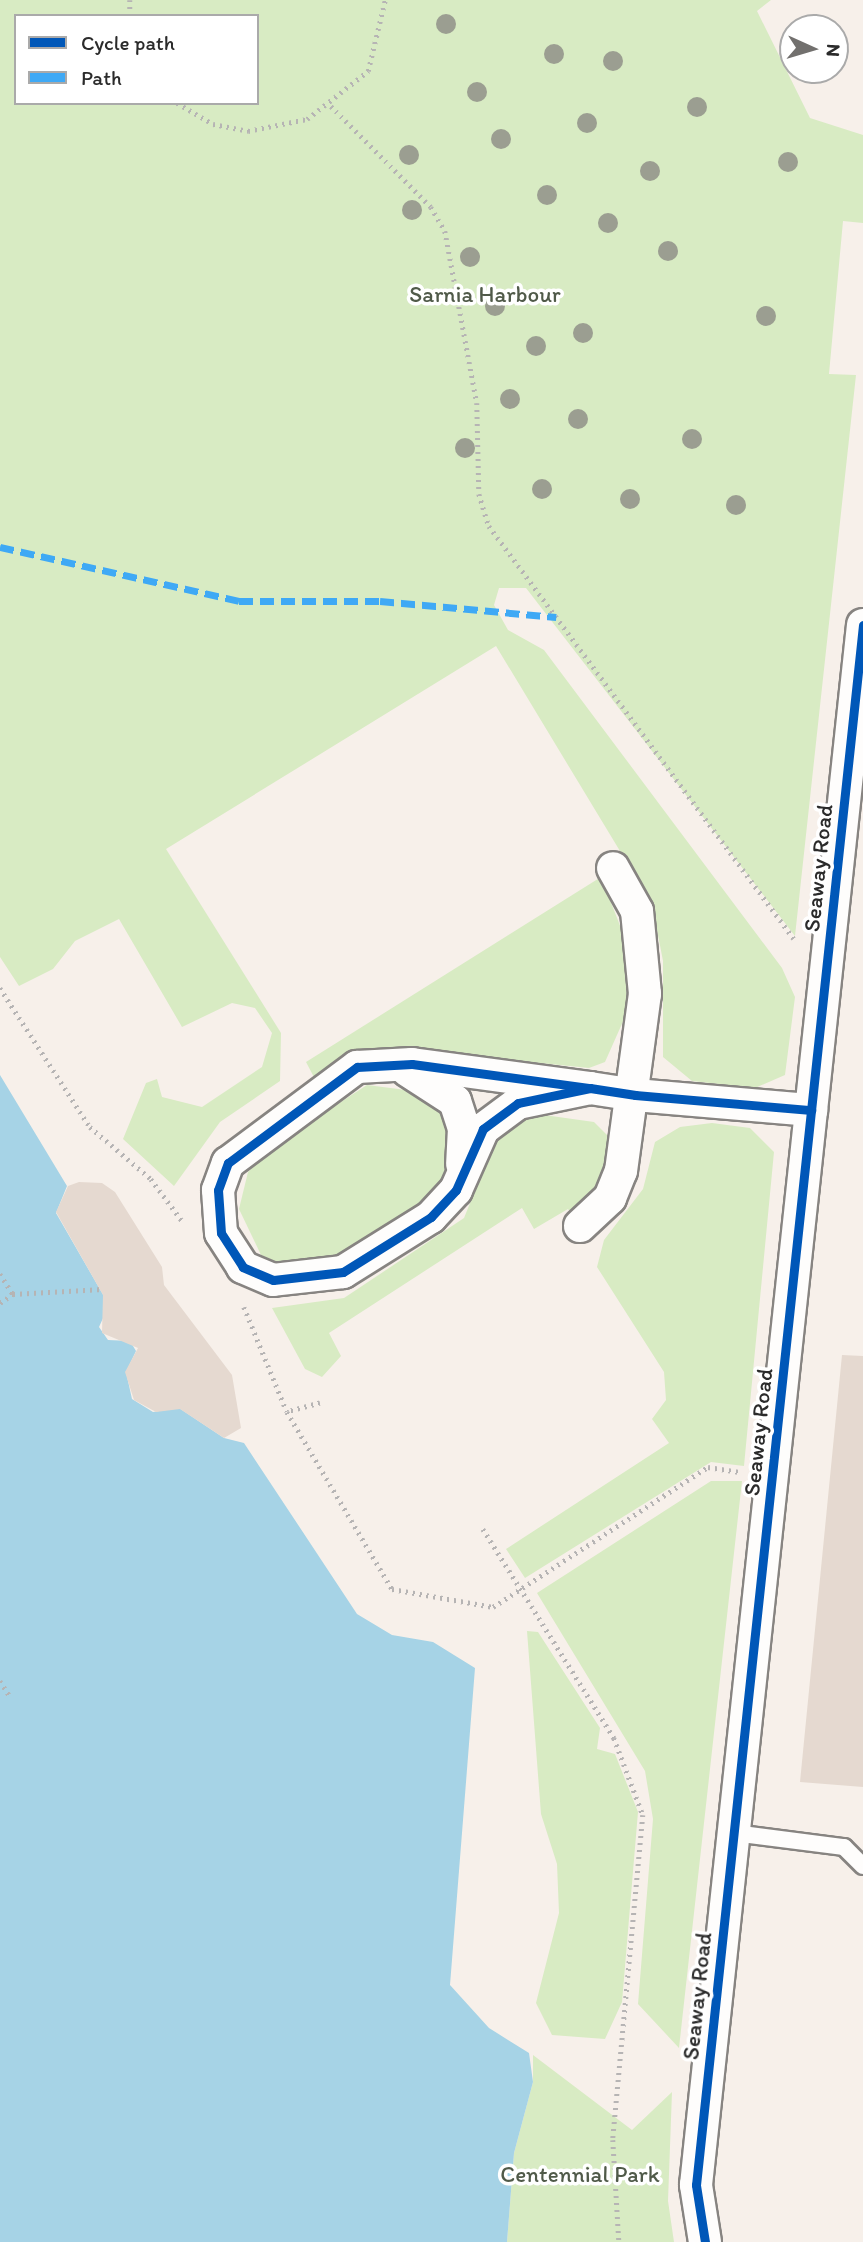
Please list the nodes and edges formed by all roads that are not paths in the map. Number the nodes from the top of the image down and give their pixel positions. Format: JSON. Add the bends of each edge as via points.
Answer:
{"nodes":[{"id":1,"x":863,"y":625,"type":"edge"},
{"id":2,"x":613,"y":868,"type":"dead end"},
{"id":3,"x":385,"y":1063,"type":"junction"},
{"id":4,"x":590,"y":1088,"type":"junction"},
{"id":5,"x":635,"y":1095,"type":"junction"},
{"id":6,"x":811,"y":1110,"type":"junction"},
{"id":7,"x":456,"y":1190,"type":"junction"},
{"id":8,"x":580,"y":1226,"type":"dead end"},
{"id":9,"x":734,"y":1833,"type":"junction"},
{"id":10,"x":863,"y":1866,"type":"edge"},
{"id":11,"x":705,"y":2242,"type":"edge"}],
"edges":[{"from":1,"to":6,"type":"street","name":"Seaway Road"},
{"from":2,"to":5,"type":"street","via":[[637,911],[643,937]]},
{"from":3,"to":4,"type":"street"},
{"from":3,"to":7,"type":"street","via":[[434,1082],[455,1101],[465,1152]]},
{"from":3,"to":7,"type":"street","via":[[342,1077],[234,1156],[218,1190],[221,1233],[243,1267],[273,1280],[308,1280],[361,1262],[431,1217]]},
{"from":4,"to":5,"type":"street"},
{"from":4,"to":7,"type":"street","via":[[518,1103],[483,1129]]},
{"from":5,"to":6,"type":"street"},
{"from":5,"to":8,"type":"street","via":[[621,1171],[610,1198]]},
{"from":6,"to":9,"type":"street","name":"Seaway Road"},
{"from":9,"to":10,"type":"lane","via":[[844,1847]]},
{"from":9,"to":11,"type":"street","name":"Seaway Road","via":[[696,2185]]}]}
